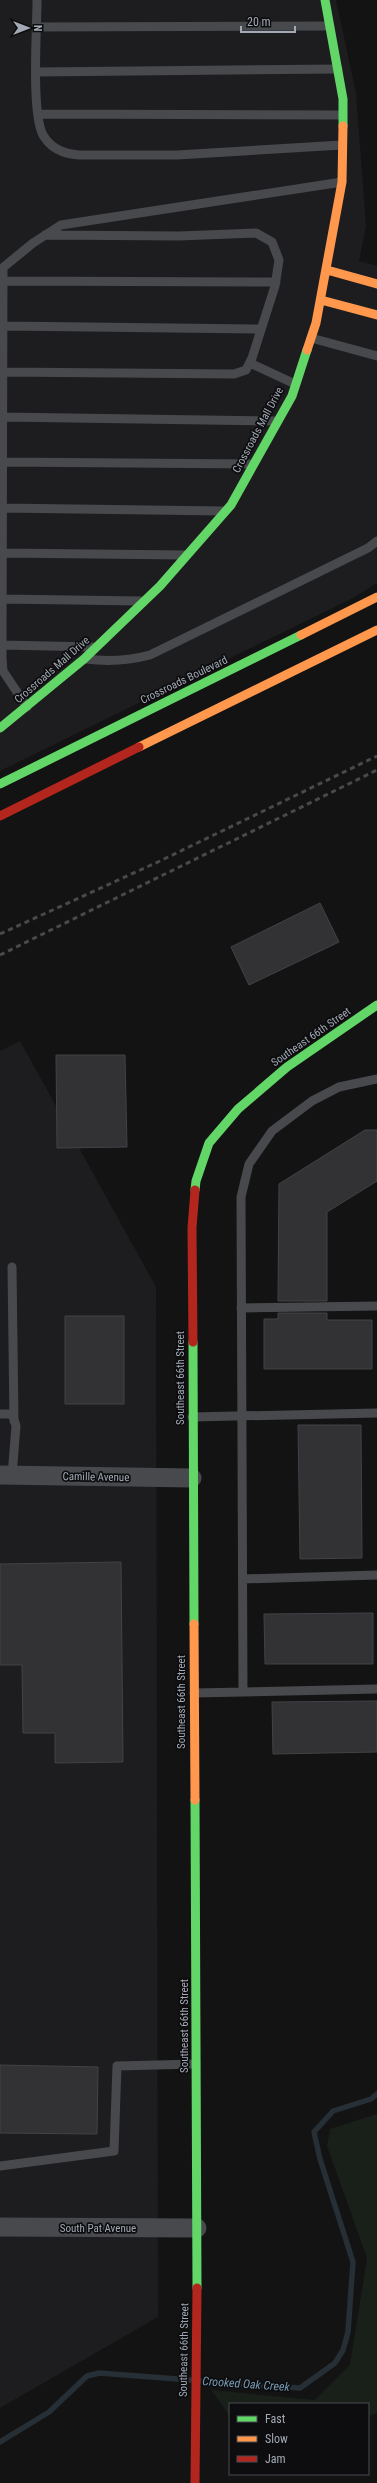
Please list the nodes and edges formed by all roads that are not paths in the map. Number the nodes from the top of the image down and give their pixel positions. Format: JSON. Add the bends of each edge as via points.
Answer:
{"nodes":[{"id":1,"x":37,"y":0,"type":"edge"},
{"id":2,"x":325,"y":0,"type":"edge"},
{"id":3,"x":330,"y":26,"type":"junction"},
{"id":4,"x":37,"y":27,"type":"junction"},
{"id":5,"x":338,"y":68,"type":"junction"},
{"id":6,"x":37,"y":72,"type":"junction"},
{"id":7,"x":38,"y":114,"type":"junction"},
{"id":8,"x":343,"y":115,"type":"junction"},
{"id":9,"x":343,"y":145,"type":"junction"},
{"id":10,"x":342,"y":182,"type":"junction"},
{"id":11,"x":44,"y":235,"type":"junction"},
{"id":12,"x":2,"y":269,"type":"edge"},
{"id":13,"x":327,"y":270,"type":"junction"},
{"id":14,"x":3,"y":281,"type":"junction"},
{"id":15,"x":276,"y":282,"type":"junction"},
{"id":16,"x":377,"y":284,"type":"edge"},
{"id":17,"x":320,"y":300,"type":"junction"},
{"id":18,"x":377,"y":315,"type":"edge"},
{"id":19,"x":3,"y":326,"type":"junction"},
{"id":20,"x":261,"y":329,"type":"junction"},
{"id":21,"x":311,"y":338,"type":"junction"},
{"id":22,"x":377,"y":356,"type":"edge"},
{"id":23,"x":250,"y":363,"type":"junction"},
{"id":24,"x":3,"y":372,"type":"junction"},
{"id":25,"x":296,"y":384,"type":"junction"},
{"id":26,"x":3,"y":417,"type":"junction"},
{"id":27,"x":278,"y":421,"type":"junction"},
{"id":28,"x":2,"y":462,"type":"junction"},
{"id":29,"x":254,"y":464,"type":"junction"},
{"id":30,"x":2,"y":508,"type":"junction"},
{"id":31,"x":226,"y":511,"type":"junction"},
{"id":32,"x":377,"y":541,"type":"edge"},
{"id":33,"x":2,"y":553,"type":"junction"},
{"id":34,"x":188,"y":555,"type":"junction"},
{"id":35,"x":377,"y":597,"type":"edge"},
{"id":36,"x":2,"y":599,"type":"junction"},
{"id":37,"x":144,"y":601,"type":"junction"},
{"id":38,"x":377,"y":630,"type":"edge"},
{"id":39,"x":2,"y":645,"type":"junction"},
{"id":40,"x":97,"y":647,"type":"junction"},
{"id":41,"x":84,"y":659,"type":"junction"},
{"id":42,"x":27,"y":707,"type":"junction"},
{"id":43,"x":0,"y":728,"type":"edge"},
{"id":44,"x":0,"y":784,"type":"edge"},
{"id":45,"x":0,"y":816,"type":"edge"},
{"id":46,"x":377,"y":1004,"type":"edge"},
{"id":47,"x":377,"y":1079,"type":"edge"},
{"id":48,"x":12,"y":1267,"type":"dead end"},
{"id":49,"x":377,"y":1306,"type":"edge"},
{"id":50,"x":241,"y":1308,"type":"junction"},
{"id":51,"x":377,"y":1413,"type":"edge"},
{"id":52,"x":0,"y":1414,"type":"edge"},
{"id":53,"x":192,"y":1417,"type":"junction"},
{"id":54,"x":242,"y":1418,"type":"junction"},
{"id":55,"x":14,"y":1421,"type":"junction"},
{"id":56,"x":6,"y":1475,"type":"edge"},
{"id":57,"x":192,"y":1478,"type":"junction"},
{"id":58,"x":377,"y":1575,"type":"edge"},
{"id":59,"x":243,"y":1579,"type":"junction"},
{"id":60,"x":377,"y":1688,"type":"edge"},
{"id":61,"x":243,"y":1692,"type":"junction"},
{"id":62,"x":193,"y":1693,"type":"junction"},
{"id":63,"x":196,"y":2064,"type":"junction"},
{"id":64,"x":0,"y":2166,"type":"edge"},
{"id":65,"x":0,"y":2227,"type":"edge"},
{"id":66,"x":197,"y":2228,"type":"junction"},
{"id":67,"x":195,"y":2483,"type":"edge"}],
"edges":[{"from":1,"to":4,"type":"lane"},
{"from":2,"to":3,"type":"street","name":"Crossroads Mall Drive"},
{"from":3,"to":4,"type":"lane"},
{"from":3,"to":5,"type":"street","name":"Crossroads Mall Drive"},
{"from":4,"to":6,"type":"lane"},
{"from":5,"to":6,"type":"lane"},
{"from":5,"to":8,"type":"street","name":"Crossroads Mall Drive"},
{"from":6,"to":7,"type":"lane"},
{"from":7,"to":8,"type":"lane"},
{"from":7,"to":9,"type":"lane","via":[[43,134],[54,148],[67,154],[177,155]]},
{"from":8,"to":9,"type":"street","name":"Crossroads Mall Drive"},
{"from":9,"to":10,"type":"street","name":"Crossroads Mall Drive"},
{"from":10,"to":11,"type":"lane","via":[[93,219],[62,225]]},
{"from":10,"to":13,"type":"street","name":"Crossroads Mall Drive"},
{"from":11,"to":12,"type":"lane"},
{"from":11,"to":15,"type":"lane","via":[[179,236],[256,233],[272,242],[279,260]]},
{"from":12,"to":14,"type":"lane"},
{"from":13,"to":16,"type":"street"},
{"from":13,"to":17,"type":"street","name":"Crossroads Mall Drive"},
{"from":14,"to":15,"type":"lane"},
{"from":14,"to":19,"type":"lane"},
{"from":15,"to":20,"type":"lane"},
{"from":17,"to":18,"type":"street"},
{"from":17,"to":21,"type":"street","name":"Crossroads Mall Drive"},
{"from":19,"to":20,"type":"lane"},
{"from":19,"to":24,"type":"lane"},
{"from":20,"to":23,"type":"lane"},
{"from":21,"to":22,"type":"lane"},
{"from":21,"to":25,"type":"street","name":"Crossroads Mall Drive"},
{"from":23,"to":24,"type":"lane","via":[[246,370],[234,374]]},
{"from":23,"to":25,"type":"lane"},
{"from":24,"to":26,"type":"lane"},
{"from":25,"to":27,"type":"street","name":"Crossroads Mall Drive"},
{"from":26,"to":27,"type":"lane"},
{"from":26,"to":28,"type":"lane"},
{"from":27,"to":29,"type":"street","name":"Crossroads Mall Drive"},
{"from":28,"to":29,"type":"lane"},
{"from":28,"to":30,"type":"lane"},
{"from":29,"to":31,"type":"street","name":"Crossroads Mall Drive"},
{"from":30,"to":31,"type":"lane"},
{"from":30,"to":33,"type":"lane"},
{"from":31,"to":34,"type":"street","name":"Crossroads Mall Drive"},
{"from":32,"to":41,"type":"lane","via":[[368,548],[150,655],[126,661]]},
{"from":33,"to":34,"type":"lane"},
{"from":33,"to":36,"type":"lane"},
{"from":34,"to":37,"type":"street","name":"Crossroads Mall Drive"},
{"from":35,"to":44,"type":"street","name":"Crossroads Boulevard"},
{"from":36,"to":37,"type":"lane"},
{"from":36,"to":39,"type":"lane"},
{"from":37,"to":40,"type":"street","name":"Crossroads Mall Drive"},
{"from":38,"to":45,"type":"street"},
{"from":39,"to":40,"type":"lane"},
{"from":39,"to":42,"type":"lane","via":[[4,671]]},
{"from":40,"to":41,"type":"street","name":"Crossroads Mall Drive"},
{"from":41,"to":42,"type":"street","name":"Crossroads Mall Drive"},
{"from":42,"to":43,"type":"street","name":"Crossroads Mall Drive"},
{"from":46,"to":53,"type":"street","name":"Southeast 66th Street","via":[[287,1067],[238,1109],[208,1143],[196,1181],[192,1228]]},
{"from":47,"to":50,"type":"lane","via":[[339,1087],[312,1102],[272,1131],[249,1164],[240,1197]]},
{"from":48,"to":55,"type":"lane"},
{"from":49,"to":50,"type":"lane"},
{"from":50,"to":54,"type":"lane"},
{"from":51,"to":54,"type":"lane"},
{"from":52,"to":55,"type":"lane","via":[[9,1414]]},
{"from":53,"to":54,"type":"lane"},
{"from":53,"to":57,"type":"street","name":"Southeast 66th Street"},
{"from":54,"to":59,"type":"lane"},
{"from":55,"to":56,"type":"lane","via":[[16,1426]]},
{"from":56,"to":57,"type":"street","name":"Camille Avenue"},
{"from":57,"to":62,"type":"street","name":"Southeast 66th Street"},
{"from":58,"to":59,"type":"lane"},
{"from":59,"to":61,"type":"lane"},
{"from":60,"to":61,"type":"lane"},
{"from":61,"to":62,"type":"lane"},
{"from":62,"to":63,"type":"street","name":"Southeast 66th Street"},
{"from":63,"to":64,"type":"lane","via":[[117,2066],[114,2152]]},
{"from":63,"to":66,"type":"street","name":"Southeast 66th Street"},
{"from":65,"to":66,"type":"street","name":"South Pat Avenue"},
{"from":66,"to":67,"type":"street","name":"Southeast 66th Street"}]}
